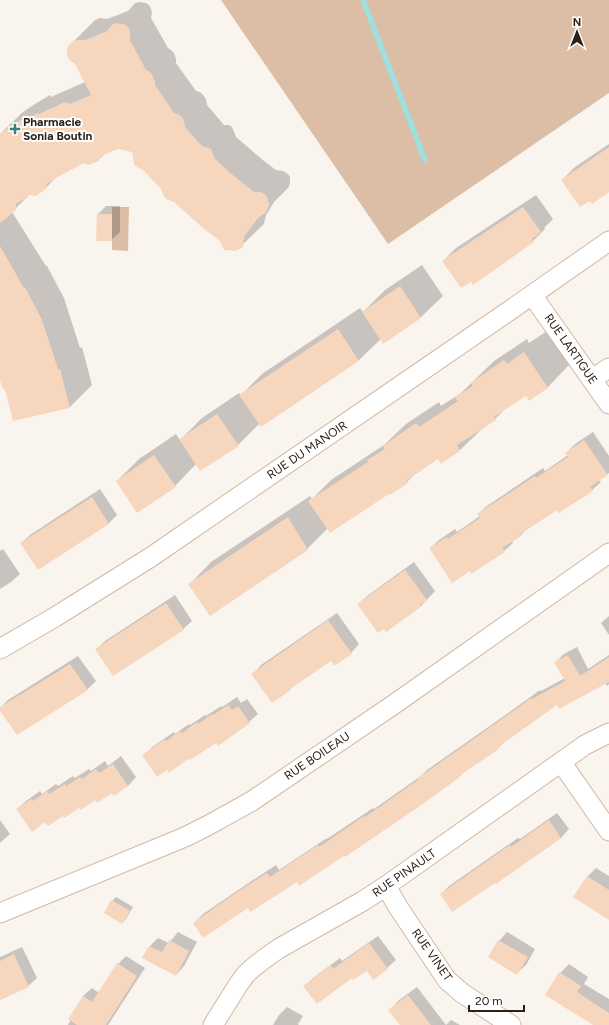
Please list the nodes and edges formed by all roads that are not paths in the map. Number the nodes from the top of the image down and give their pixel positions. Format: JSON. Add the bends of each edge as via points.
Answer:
{"nodes":[{"id":1,"x":609,"y":241,"type":"edge"},
{"id":2,"x":532,"y":296,"type":"junction"},
{"id":3,"x":609,"y":368,"type":"edge"},
{"id":4,"x":592,"y":380,"type":"junction"},
{"id":5,"x":609,"y":404,"type":"edge"},
{"id":6,"x":609,"y":553,"type":"edge"},
{"id":7,"x":0,"y":649,"type":"edge"},
{"id":8,"x":609,"y":733,"type":"edge"},
{"id":9,"x":561,"y":762,"type":"junction"},
{"id":10,"x":609,"y":831,"type":"edge"},
{"id":11,"x":386,"y":886,"type":"junction"},
{"id":12,"x":0,"y":913,"type":"edge"},
{"id":13,"x":213,"y":1025,"type":"edge"},
{"id":14,"x":511,"y":1025,"type":"edge"}],
"edges":[{"from":1,"to":2,"type":"street","name":"RUE DU MANOIR"},
{"from":2,"to":4,"type":"street","name":"RUE LARTIGUE"},
{"from":2,"to":7,"type":"street","name":"RUE DU MANOIR","via":[[151,557]]},
{"from":3,"to":4,"type":"street"},
{"from":4,"to":5,"type":"street","name":"RUE LARTIGUE"},
{"from":6,"to":12,"type":"street","name":"RUE BOILEAU","via":[[252,801],[185,836]]},
{"from":8,"to":9,"type":"street","name":"RUE PINAULT","via":[[585,745]]},
{"from":9,"to":10,"type":"street"},
{"from":9,"to":11,"type":"street","name":"RUE PINAULT"},
{"from":11,"to":13,"type":"street","name":"RUE PINAULT","via":[[278,949],[255,966],[238,985]]},
{"from":11,"to":14,"type":"street","name":"RUE VINET","via":[[447,980],[462,993]]}]}
